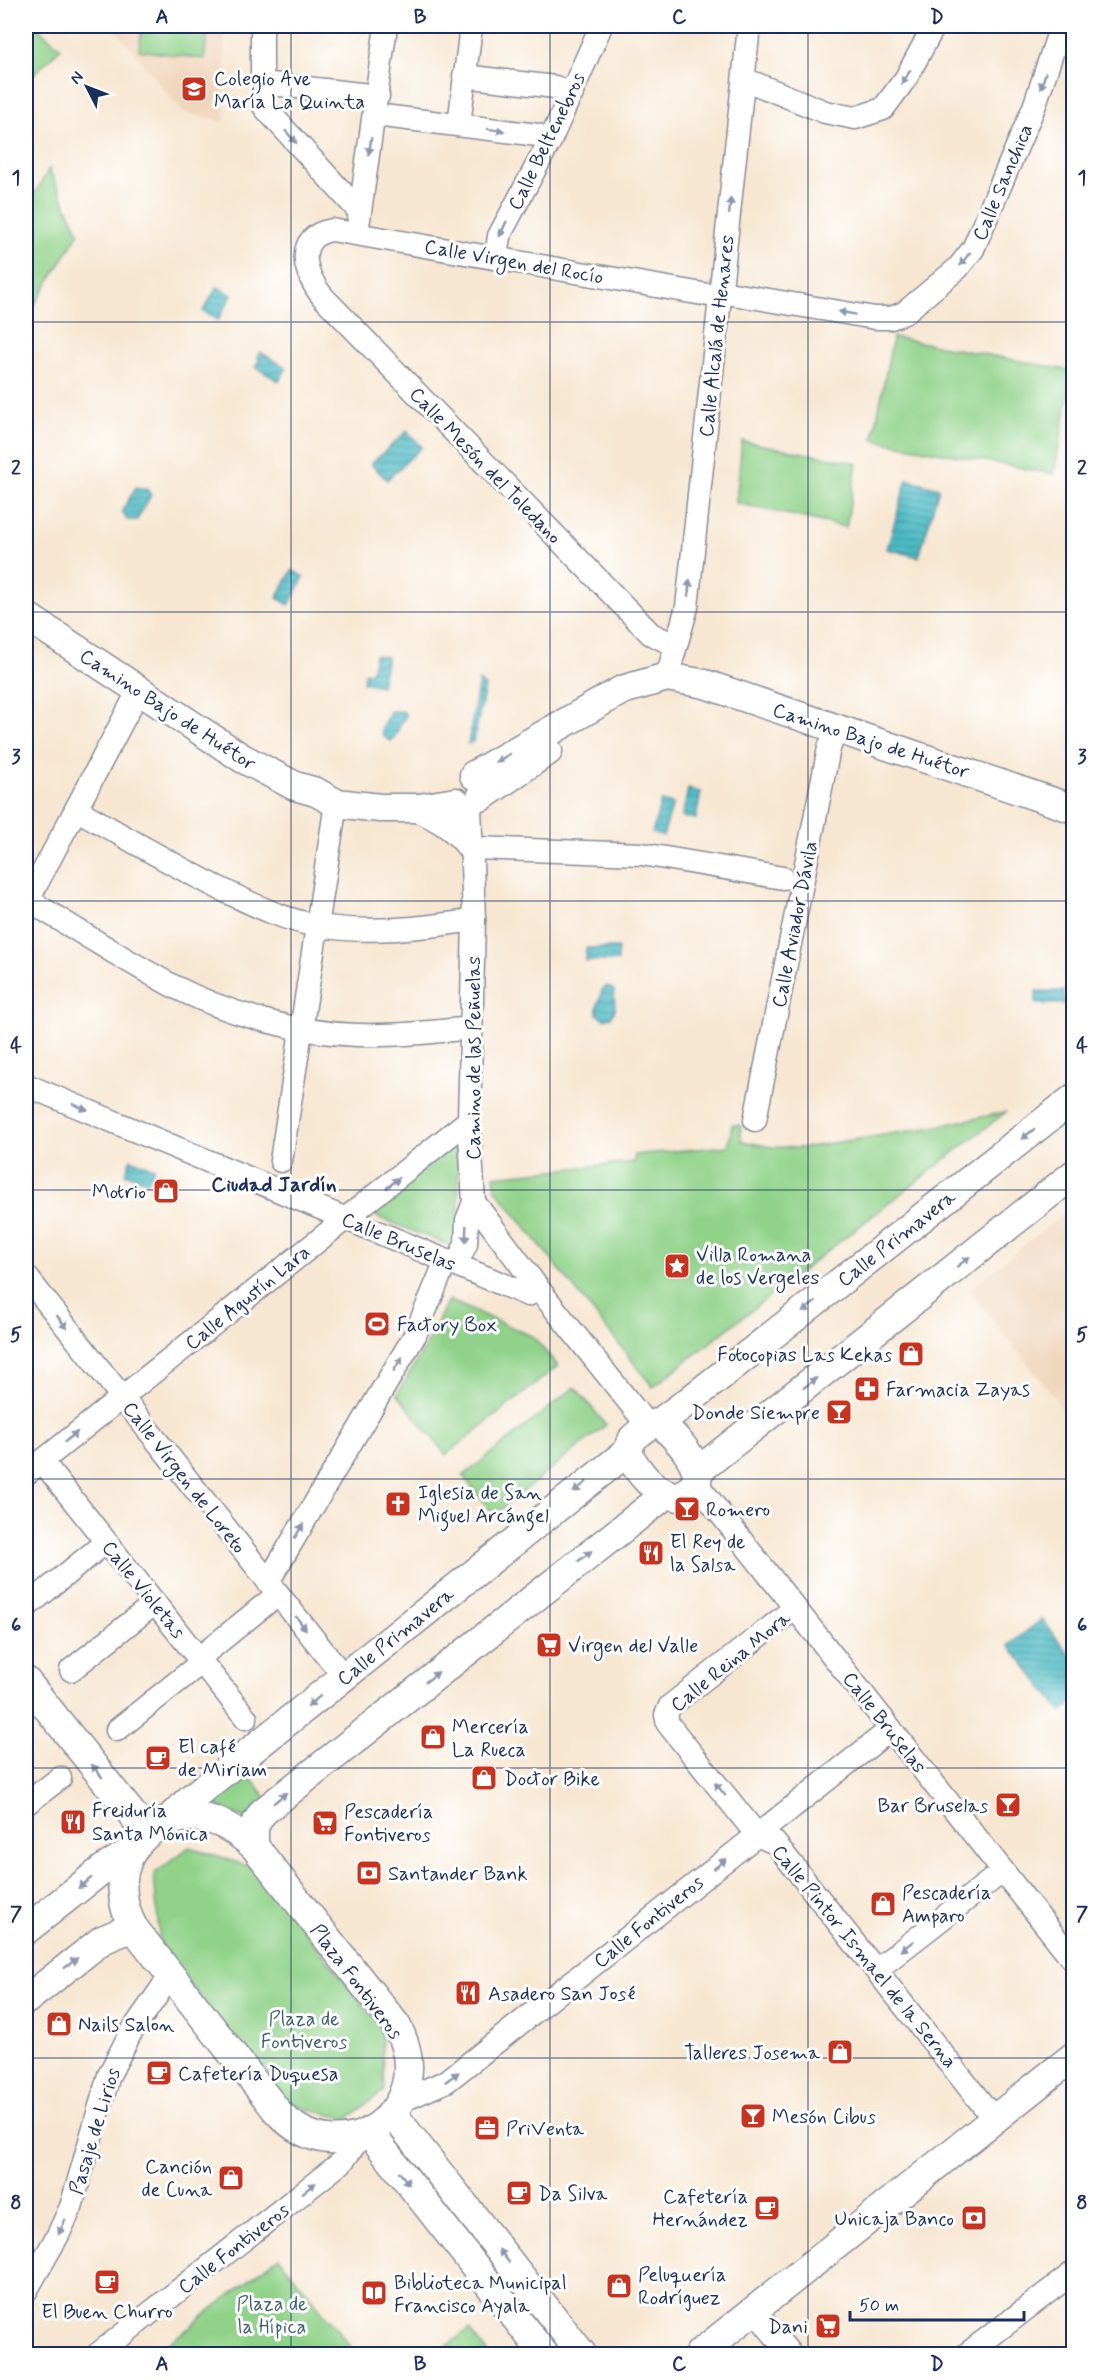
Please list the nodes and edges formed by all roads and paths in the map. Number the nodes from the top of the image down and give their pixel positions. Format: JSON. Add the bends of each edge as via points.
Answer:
{"nodes":[{"id":1,"x":262,"y":26,"type":"edge"},
{"id":2,"x":386,"y":26,"type":"edge"},
{"id":3,"x":471,"y":26,"type":"edge"},
{"id":4,"x":601,"y":26,"type":"edge"},
{"id":5,"x":749,"y":26,"type":"edge"},
{"id":6,"x":934,"y":26,"type":"edge"},
{"id":7,"x":1061,"y":26,"type":"edge"},
{"id":8,"x":464,"y":76,"type":"junction"},
{"id":9,"x":744,"y":79,"type":"junction"},
{"id":10,"x":262,"y":83,"type":"junction"},
{"id":11,"x":572,"y":94,"type":"junction"},
{"id":12,"x":376,"y":106,"type":"junction"},
{"id":13,"x":459,"y":125,"type":"junction"},
{"id":14,"x":550,"y":141,"type":"junction"},
{"id":15,"x":358,"y":223,"type":"junction"},
{"id":16,"x":310,"y":240,"type":"joint"},
{"id":17,"x":496,"y":258,"type":"junction"},
{"id":18,"x":720,"y":295,"type":"junction"},
{"id":19,"x":904,"y":313,"type":"joint"},
{"id":20,"x":26,"y":616,"type":"edge"},
{"id":21,"x":675,"y":645,"type":"junction"},
{"id":22,"x":667,"y":677,"type":"junction"},
{"id":23,"x":139,"y":690,"type":"junction"},
{"id":24,"x":837,"y":729,"type":"junction"},
{"id":25,"x":466,"y":793,"type":"junction"},
{"id":26,"x":326,"y":797,"type":"junction"},
{"id":27,"x":419,"y":807,"type":"junction"},
{"id":28,"x":76,"y":809,"type":"junction"},
{"id":29,"x":1074,"y":809,"type":"edge"},
{"id":30,"x":472,"y":848,"type":"junction"},
{"id":31,"x":783,"y":878,"type":"dead end"},
{"id":32,"x":474,"y":920,"type":"junction"},
{"id":33,"x":317,"y":926,"type":"junction"},
{"id":34,"x":302,"y":1029,"type":"junction"},
{"id":35,"x":471,"y":1029,"type":"junction"},
{"id":36,"x":26,"y":1085,"type":"edge"},
{"id":37,"x":1074,"y":1098,"type":"edge"},
{"id":38,"x":470,"y":1120,"type":"junction"},
{"id":39,"x":755,"y":1120,"type":"dead end"},
{"id":40,"x":281,"y":1161,"type":"dead end"},
{"id":41,"x":1074,"y":1174,"type":"edge"},
{"id":42,"x":474,"y":1202,"type":"junction"},
{"id":43,"x":346,"y":1218,"type":"junction"},
{"id":44,"x":451,"y":1263,"type":"junction"},
{"id":45,"x":26,"y":1276,"type":"edge"},
{"id":46,"x":538,"y":1288,"type":"junction"},
{"id":47,"x":122,"y":1398,"type":"junction"},
{"id":48,"x":654,"y":1424,"type":"junction"},
{"id":49,"x":627,"y":1452,"type":"junction"},
{"id":50,"x":30,"y":1469,"type":"edge"},
{"id":51,"x":698,"y":1477,"type":"junction"},
{"id":52,"x":665,"y":1495,"type":"junction"},
{"id":53,"x":106,"y":1542,"type":"junction"},
{"id":54,"x":272,"y":1587,"type":"junction"},
{"id":55,"x":155,"y":1603,"type":"junction"},
{"id":56,"x":26,"y":1607,"type":"edge"},
{"id":57,"x":795,"y":1608,"type":"junction"},
{"id":58,"x":200,"y":1660,"type":"junction"},
{"id":59,"x":70,"y":1670,"type":"dead end"},
{"id":60,"x":344,"y":1677,"type":"junction"},
{"id":61,"x":26,"y":1681,"type":"edge"},
{"id":62,"x":666,"y":1715,"type":"joint"},
{"id":63,"x":246,"y":1718,"type":"dead end"},
{"id":64,"x":891,"y":1729,"type":"junction"},
{"id":65,"x":117,"y":1730,"type":"dead end"},
{"id":66,"x":60,"y":1778,"type":"dead end"},
{"id":67,"x":26,"y":1804,"type":"edge"},
{"id":68,"x":149,"y":1835,"type":"junction"},
{"id":69,"x":757,"y":1835,"type":"junction"},
{"id":70,"x":254,"y":1846,"type":"junction"},
{"id":71,"x":1003,"y":1871,"type":"junction"},
{"id":72,"x":133,"y":1927,"type":"junction"},
{"id":73,"x":26,"y":1930,"type":"edge"},
{"id":74,"x":1074,"y":1961,"type":"edge"},
{"id":75,"x":876,"y":1970,"type":"junction"},
{"id":76,"x":171,"y":1976,"type":"junction"},
{"id":77,"x":26,"y":2000,"type":"edge"},
{"id":78,"x":1074,"y":2056,"type":"edge"},
{"id":79,"x":396,"y":2108,"type":"junction"},
{"id":80,"x":994,"y":2119,"type":"junction"},
{"id":81,"x":365,"y":2133,"type":"junction"},
{"id":82,"x":1074,"y":2272,"type":"edge"},
{"id":83,"x":26,"y":2291,"type":"edge"},
{"id":84,"x":754,"y":2310,"type":"junction"},
{"id":85,"x":98,"y":2355,"type":"edge"},
{"id":86,"x":544,"y":2355,"type":"edge"},
{"id":87,"x":582,"y":2355,"type":"edge"},
{"id":88,"x":699,"y":2355,"type":"edge"},
{"id":89,"x":790,"y":2355,"type":"edge"},
{"id":90,"x":967,"y":2355,"type":"edge"}],
"edges":[{"from":1,"to":10,"type":"street"},
{"from":2,"to":12,"type":"street"},
{"from":3,"to":8,"type":"street"},
{"from":4,"to":11,"type":"street","name":"Calle Beltenebros"},
{"from":5,"to":9,"type":"street","name":"Calle Alcalá de Henares"},
{"from":6,"to":9,"type":"street","one_way":true,"via":[[906,78],[883,109],[855,118],[825,112]]},
{"from":7,"to":19,"type":"street","name":"Calle Sanchica","one_way":true,"via":[[1034,107],[973,249],[958,268]]},
{"from":8,"to":11,"type":"street","via":[[548,86]]},
{"from":8,"to":13,"type":"street"},
{"from":18,"to":9,"type":"street","name":"Calle Alcalá de Henares","one_way":true},
{"from":10,"to":12,"type":"street"},
{"from":10,"to":15,"type":"street","one_way":true,"via":[[266,109]]},
{"from":11,"to":14,"type":"street","name":"Calle Beltenebros"},
{"from":12,"to":13,"type":"street"},
{"from":12,"to":15,"type":"street","one_way":true},
{"from":13,"to":14,"type":"street","one_way":true,"via":[[538,135]]},
{"from":14,"to":17,"type":"street","name":"Calle Beltenebros","one_way":true,"via":[[499,236]]},
{"from":15,"to":16,"type":"street","name":"Calle Virgen del Rocío","via":[[320,232]]},
{"from":15,"to":17,"type":"street","name":"Calle Virgen del Rocío"},
{"from":16,"to":21,"type":"street","name":"Calle Mesón del Toledano","via":[[306,265],[323,297],[651,634]]},
{"from":17,"to":18,"type":"street","name":"Calle Virgen del Rocío"},
{"from":19,"to":18,"type":"street","name":"Calle Virgen del Rocío","one_way":true,"via":[[875,318]]},
{"from":21,"to":18,"type":"street","name":"Calle Alcalá de Henares","one_way":true,"via":[[687,607]]},
{"from":20,"to":23,"type":"main road","name":"Camino Bajo de Huétor"},
{"from":21,"to":22,"type":"street"},
{"from":22,"to":24,"type":"main road","name":"Camino Bajo de Huétor","via":[[705,684]]},
{"from":22,"to":25,"type":"main road","name":"Camino Bajo de Huétor","via":[[622,690]]},
{"from":23,"to":26,"type":"main road","name":"Camino Bajo de Huétor","via":[[242,758]]},
{"from":23,"to":28,"type":"street"},
{"from":24,"to":29,"type":"main road","name":"Camino Bajo de Huétor"},
{"from":24,"to":39,"type":"street","name":"Calle Aviador Dávila","via":[[829,748]]},
{"from":25,"to":26,"type":"main road","name":"Camino Bajo de Huétor"},
{"from":25,"to":27,"type":"main road","name":"Camino Bajo de Huétor"},
{"from":25,"to":30,"type":"street","name":"Camino de las Peñuelas"},
{"from":26,"to":27,"type":"main road","name":"Camino Bajo de Huétor","via":[[380,808]]},
{"from":26,"to":33,"type":"street"},
{"from":27,"to":30,"type":"main road","via":[[460,833]]},
{"from":28,"to":33,"type":"street","via":[[247,902]]},
{"from":28,"to":34,"type":"street","via":[[28,900],[175,986],[212,1002]]},
{"from":30,"to":31,"type":"street","via":[[642,854]]},
{"from":30,"to":32,"type":"street","name":"Camino de las Peñuelas"},
{"from":32,"to":33,"type":"street","via":[[365,930]]},
{"from":32,"to":35,"type":"street","name":"Camino de las Peñuelas"},
{"from":33,"to":34,"type":"street"},
{"from":34,"to":35,"type":"street","via":[[377,1035]]},
{"from":34,"to":40,"type":"street"},
{"from":35,"to":38,"type":"street","name":"Camino de las Peñuelas"},
{"from":36,"to":43,"type":"street","name":"Calle Bruselas","one_way":true},
{"from":37,"to":48,"type":"main road","name":"Calle Primavera","one_way":true},
{"from":38,"to":42,"type":"street","name":"Camino de las Peñuelas"},
{"from":43,"to":38,"type":"street","name":"Calle Agustín Lara","one_way":true},
{"from":51,"to":41,"type":"main road","one_way":true},
{"from":42,"to":44,"type":"street","name":"Camino de las Peñuelas","one_way":true,"via":[[467,1220],[466,1244]]},
{"from":42,"to":46,"type":"street"},
{"from":43,"to":44,"type":"street","name":"Calle Bruselas"},
{"from":43,"to":47,"type":"street","name":"Calle Agustín Lara"},
{"from":44,"to":46,"type":"street","name":"Calle Bruselas","via":[[528,1295]]},
{"from":54,"to":44,"type":"street","name":"Camino de las Peñuelas","one_way":true,"via":[[274,1572],[415,1335]]},
{"from":45,"to":47,"type":"street","name":"Calle Virgen de Loreto","one_way":true},
{"from":46,"to":48,"type":"street"},
{"from":50,"to":47,"type":"street","name":"Calle Agustín Lara","one_way":true},
{"from":47,"to":54,"type":"street","name":"Calle Virgen de Loreto"},
{"from":48,"to":49,"type":"main road","name":"Calle Primavera","via":[[633,1438]]},
{"from":48,"to":51,"type":"main road","via":[[674,1437]]},
{"from":49,"to":52,"type":"main road","via":[[643,1476]]},
{"from":49,"to":60,"type":"main road","name":"Calle Primavera","one_way":true},
{"from":50,"to":53,"type":"street","name":"Calle Violetas"},
{"from":51,"to":52,"type":"main road","via":[[678,1497]]},
{"from":51,"to":57,"type":"street","name":"Calle Bruselas"},
{"from":70,"to":52,"type":"main road","one_way":true,"via":[[254,1826],[263,1812]]},
{"from":53,"to":55,"type":"street","name":"Calle Violetas"},
{"from":53,"to":56,"type":"street"},
{"from":54,"to":58,"type":"street","name":"Camino de las Peñuelas"},
{"from":54,"to":60,"type":"street","name":"Calle Virgen de Loreto","one_way":true},
{"from":55,"to":58,"type":"street","name":"Calle Violetas"},
{"from":55,"to":59,"type":"street"},
{"from":57,"to":62,"type":"street","name":"Calle Reina Mora","via":[[670,1706]]},
{"from":57,"to":64,"type":"street","name":"Calle Bruselas"},
{"from":58,"to":63,"type":"street","name":"Calle Violetas"},
{"from":58,"to":65,"type":"street","name":"Camino de las Peñuelas"},
{"from":60,"to":68,"type":"main road","name":"Calle Primavera","one_way":true},
{"from":68,"to":61,"type":"main road","one_way":true},
{"from":69,"to":62,"type":"street","name":"Calle Pintor Ismael de la Serna","one_way":true,"via":[[668,1724]]},
{"from":64,"to":69,"type":"street","name":"Calle Fontiveros"},
{"from":64,"to":71,"type":"street","name":"Calle Bruselas"},
{"from":66,"to":67,"type":"street"},
{"from":68,"to":70,"type":"main road","name":"Plaza Fontiveros","via":[[187,1817],[217,1821]]},
{"from":68,"to":72,"type":"main road","via":[[125,1867],[124,1907]]},
{"from":68,"to":73,"type":"main road","name":"Calle Primavera","one_way":true},
{"from":69,"to":75,"type":"street","name":"Calle Pintor Ismael de la Serna","via":[[775,1843]]},
{"from":79,"to":69,"type":"street","name":"Calle Fontiveros","one_way":true,"via":[[447,2081]]},
{"from":70,"to":79,"type":"main road","name":"Plaza Fontiveros","via":[[400,2033],[409,2062],[405,2088]]},
{"from":71,"to":74,"type":"street","name":"Calle Bruselas"},
{"from":71,"to":75,"type":"street","one_way":true},
{"from":72,"to":76,"type":"main road"},
{"from":77,"to":72,"type":"main road","one_way":true,"via":[[102,1940]]},
{"from":75,"to":80,"type":"street","name":"Calle Pintor Ismael de la Serna"},
{"from":76,"to":81,"type":"main road","via":[[291,2125],[319,2138],[347,2139]]},
{"from":76,"to":83,"type":"street","name":"Pasaje de Lirios","one_way":true,"via":[[130,2034],[109,2075],[71,2207]]},
{"from":78,"to":80,"type":"main road"},
{"from":79,"to":81,"type":"main road"},
{"from":87,"to":79,"type":"main road","one_way":true},
{"from":80,"to":84,"type":"main road"},
{"from":85,"to":81,"type":"street","name":"Calle Fontiveros","one_way":true,"via":[[342,2162]]},
{"from":81,"to":86,"type":"main road","one_way":true},
{"from":82,"to":90,"type":"street"},
{"from":84,"to":88,"type":"main road"},
{"from":84,"to":89,"type":"street"}]}
